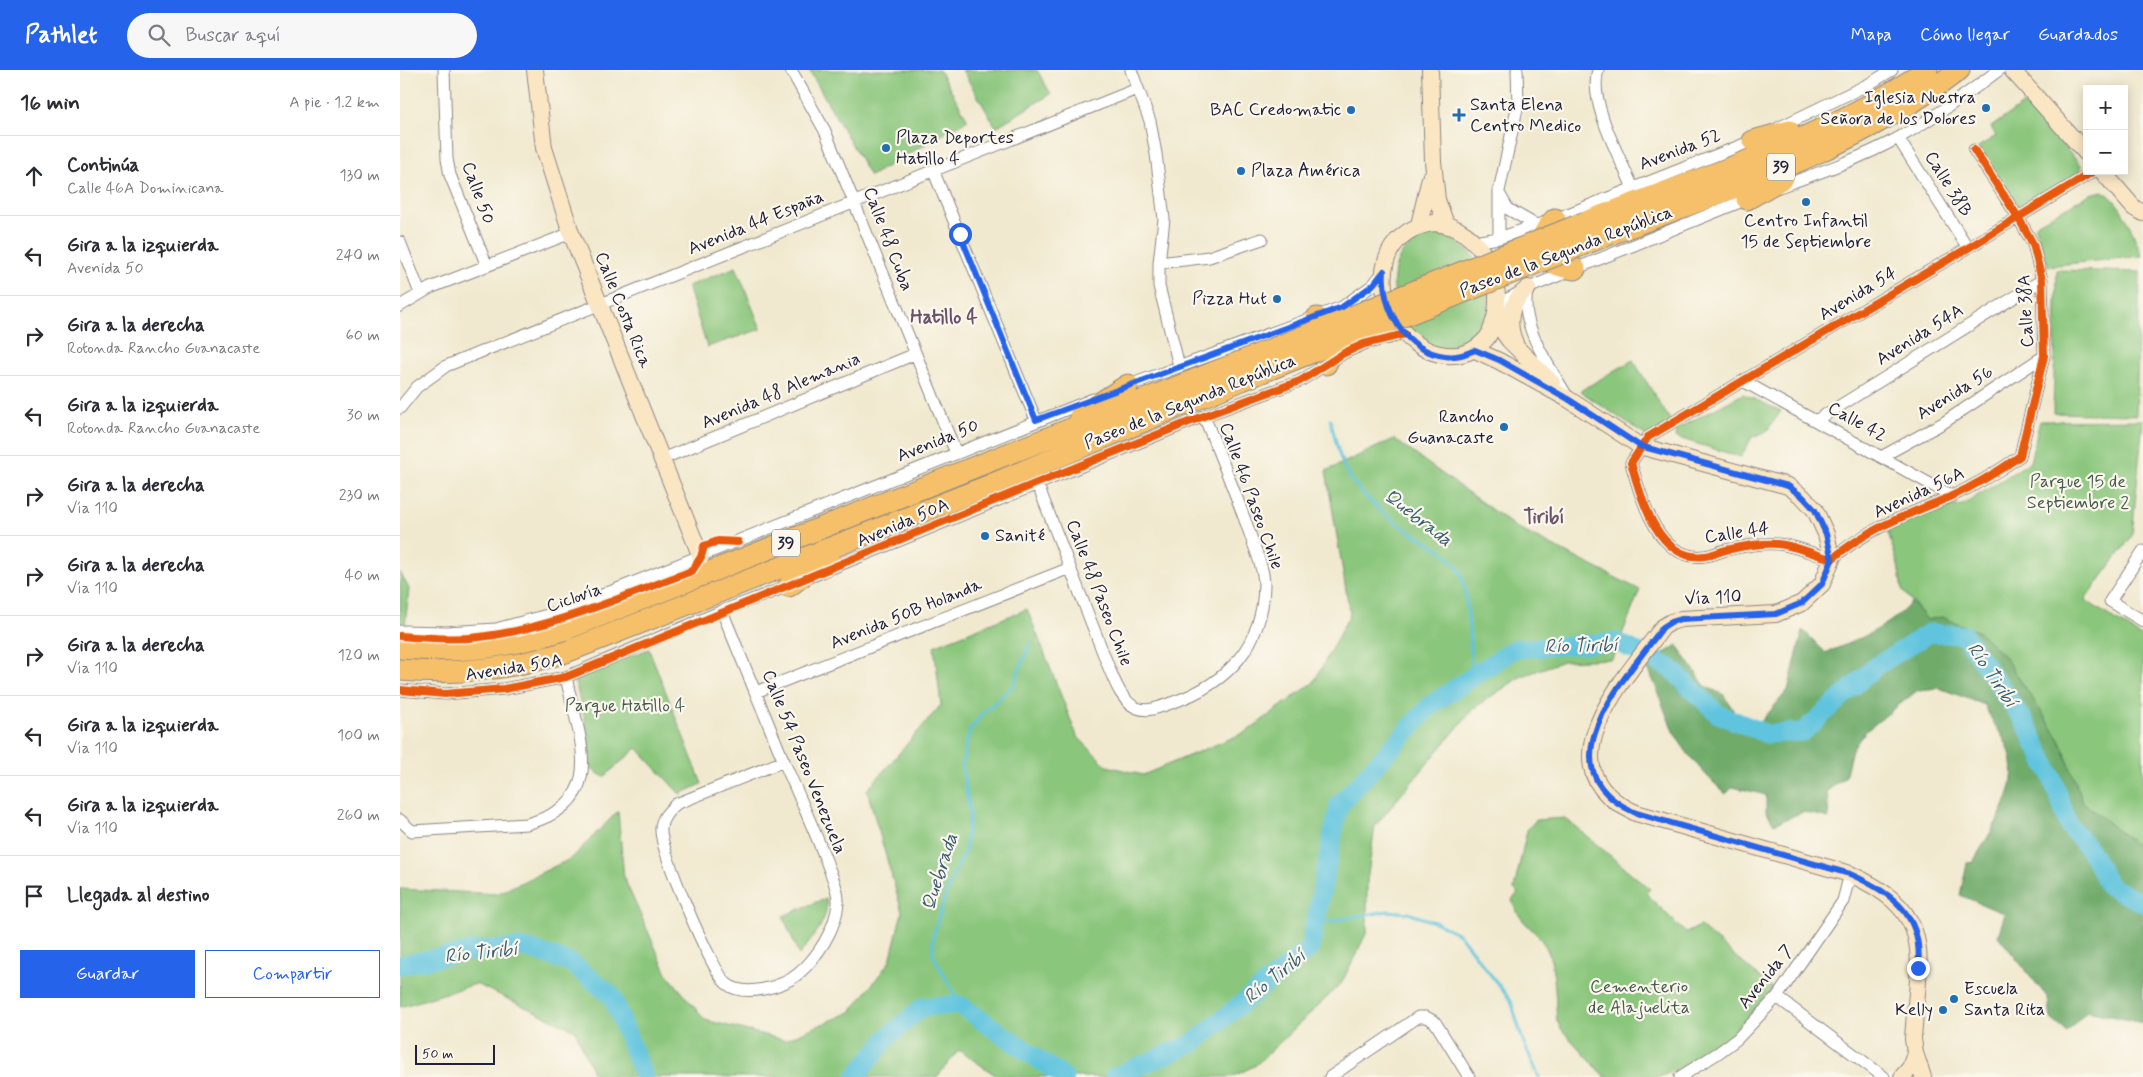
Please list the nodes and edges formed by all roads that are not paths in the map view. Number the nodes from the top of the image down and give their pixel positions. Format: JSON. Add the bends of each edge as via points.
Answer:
{"nodes":[{"id":1,"x":444,"y":70,"type":"edge"},
{"id":2,"x":535,"y":70,"type":"edge"},
{"id":3,"x":792,"y":70,"type":"edge"},
{"id":4,"x":1131,"y":70,"type":"edge"},
{"id":5,"x":1430,"y":70,"type":"edge"},
{"id":6,"x":1517,"y":70,"type":"edge"},
{"id":7,"x":1892,"y":70,"type":"edge"},
{"id":8,"x":1927,"y":70,"type":"edge"},
{"id":9,"x":1959,"y":70,"type":"edge"},
{"id":10,"x":1999,"y":70,"type":"edge"},
{"id":11,"x":2012,"y":70,"type":"edge"},
{"id":12,"x":1598,"y":71,"type":"edge"},
{"id":13,"x":1137,"y":89,"type":"junction"},
{"id":14,"x":1873,"y":105,"type":"junction"},
{"id":15,"x":1861,"y":133,"type":"junction"},
{"id":16,"x":1898,"y":138,"type":"junction"},
{"id":17,"x":1753,"y":141,"type":"junction"},
{"id":18,"x":1974,"y":150,"type":"dead end"},
{"id":19,"x":2083,"y":150,"type":"edge"},
{"id":20,"x":1433,"y":161,"type":"junction"},
{"id":21,"x":933,"y":170,"type":"junction"},
{"id":22,"x":2087,"y":175,"type":"edge"},
{"id":23,"x":2105,"y":175,"type":"edge"},
{"id":24,"x":1633,"y":188,"type":"junction"},
{"id":25,"x":1499,"y":191,"type":"junction"},
{"id":26,"x":1747,"y":199,"type":"junction"},
{"id":27,"x":854,"y":202,"type":"junction"},
{"id":28,"x":2143,"y":213,"type":"edge"},
{"id":29,"x":2018,"y":217,"type":"junction"},
{"id":30,"x":1545,"y":222,"type":"junction"},
{"id":31,"x":1446,"y":224,"type":"junction"},
{"id":32,"x":1419,"y":225,"type":"junction"},
{"id":33,"x":1589,"y":232,"type":"junction"},
{"id":34,"x":571,"y":233,"type":"junction"},
{"id":35,"x":1499,"y":238,"type":"junction"},
{"id":36,"x":1262,"y":239,"type":"dead end"},
{"id":37,"x":400,"y":242,"type":"edge"},
{"id":38,"x":1473,"y":242,"type":"junction"},
{"id":39,"x":1968,"y":248,"type":"junction"},
{"id":40,"x":1159,"y":263,"type":"junction"},
{"id":41,"x":487,"y":266,"type":"junction"},
{"id":42,"x":1576,"y":269,"type":"junction"},
{"id":43,"x":1384,"y":271,"type":"junction"},
{"id":44,"x":2042,"y":280,"type":"junction"},
{"id":45,"x":1528,"y":288,"type":"junction"},
{"id":46,"x":420,"y":293,"type":"junction"},
{"id":47,"x":599,"y":304,"type":"junction"},
{"id":48,"x":400,"y":306,"type":"edge"},
{"id":49,"x":1496,"y":312,"type":"junction"},
{"id":50,"x":1317,"y":318,"type":"junction"},
{"id":51,"x":1404,"y":334,"type":"junction"},
{"id":52,"x":1475,"y":350,"type":"junction"},
{"id":53,"x":1522,"y":353,"type":"junction"},
{"id":54,"x":915,"y":354,"type":"junction"},
{"id":55,"x":2044,"y":356,"type":"junction"},
{"id":56,"x":1326,"y":364,"type":"junction"},
{"id":57,"x":1179,"y":366,"type":"junction"},
{"id":58,"x":1238,"y":372,"type":"junction"},
{"id":59,"x":1743,"y":381,"type":"junction"},
{"id":60,"x":1128,"y":385,"type":"junction"},
{"id":61,"x":1568,"y":399,"type":"junction"},
{"id":62,"x":400,"y":408,"type":"edge"},
{"id":63,"x":1204,"y":416,"type":"junction"},
{"id":64,"x":1036,"y":420,"type":"junction"},
{"id":65,"x":1817,"y":420,"type":"junction"},
{"id":66,"x":1040,"y":442,"type":"junction"},
{"id":67,"x":1640,"y":446,"type":"junction"},
{"id":68,"x":956,"y":453,"type":"junction"},
{"id":69,"x":1883,"y":456,"type":"junction"},
{"id":70,"x":2020,"y":456,"type":"joint"},
{"id":71,"x":662,"y":459,"type":"junction"},
{"id":72,"x":1037,"y":483,"type":"junction"},
{"id":73,"x":988,"y":486,"type":"junction"},
{"id":74,"x":1952,"y":496,"type":"junction"},
{"id":75,"x":849,"y":541,"type":"junction"},
{"id":76,"x":2143,"y":550,"type":"edge"},
{"id":77,"x":701,"y":557,"type":"junction"},
{"id":78,"x":1832,"y":560,"type":"junction"},
{"id":79,"x":1070,"y":568,"type":"junction"},
{"id":80,"x":789,"y":586,"type":"junction"},
{"id":81,"x":722,"y":611,"type":"junction"},
{"id":82,"x":2143,"y":620,"type":"edge"},
{"id":83,"x":400,"y":631,"type":"edge"},
{"id":84,"x":400,"y":648,"type":"edge"},
{"id":85,"x":400,"y":670,"type":"edge"},
{"id":86,"x":566,"y":677,"type":"junction"},
{"id":87,"x":400,"y":690,"type":"edge"},
{"id":88,"x":756,"y":692,"type":"junction"},
{"id":89,"x":1138,"y":709,"type":"joint"},
{"id":90,"x":784,"y":761,"type":"junction"},
{"id":91,"x":400,"y":820,"type":"edge"},
{"id":92,"x":1850,"y":874,"type":"junction"},
{"id":93,"x":1777,"y":996,"type":"junction"},
{"id":94,"x":1915,"y":1052,"type":"junction"},
{"id":95,"x":1879,"y":1076,"type":"edge"},
{"id":96,"x":1330,"y":1077,"type":"edge"},
{"id":97,"x":1469,"y":1077,"type":"edge"},
{"id":98,"x":1680,"y":1077,"type":"edge"},
{"id":99,"x":1902,"y":1077,"type":"edge"},
{"id":100,"x":1923,"y":1077,"type":"edge"}],
"edges":[{"from":1,"to":41,"type":"street","name":"Calle 50","via":[[450,175]]},
{"from":2,"to":34,"type":"main road","name":"Calle Costa Rica","via":[[544,148]]},
{"from":3,"to":27,"type":"street","name":"Calle 48 Cuba","via":[[825,131]]},
{"from":4,"to":13,"type":"street"},
{"from":5,"to":20,"type":"main road"},
{"from":6,"to":25,"type":"street","via":[[1518,104]]},
{"from":7,"to":17,"type":"street","name":"Avenida 52"},
{"from":8,"to":14,"type":"highway","name":"Paseo de la Segunda República","number":"39"},
{"from":9,"to":15,"type":"highway","name":"Paseo de la Segunda República","number":"39","via":[[1924,96]]},
{"from":10,"to":16,"type":"street","via":[[1946,109]]},
{"from":11,"to":19,"type":"main road"},
{"from":12,"to":24,"type":"street","via":[[1595,89],[1598,105]]},
{"from":13,"to":21,"type":"street","name":"Avenida 44 España"},
{"from":13,"to":40,"type":"street","via":[[1150,120],[1164,219]]},
{"from":14,"to":17,"type":"highway"},
{"from":14,"to":33,"type":"highway","name":"Paseo de la Segunda República","number":"39"},
{"from":15,"to":26,"type":"highway"},
{"from":15,"to":33,"type":"highway","name":"Paseo de la Segunda República","number":"39","via":[[1772,171]]},
{"from":16,"to":26,"type":"street","via":[[1839,165]]},
{"from":16,"to":39,"type":"street","name":"Calle 38B"},
{"from":17,"to":24,"type":"street","name":"Avenida 52"},
{"from":18,"to":29,"type":"street","name":"Calle 38A"},
{"from":20,"to":31,"type":"main road","via":[[1437,200]]},
{"from":20,"to":32,"type":"main road"},
{"from":21,"to":27,"type":"street","name":"Avenida 44 España"},
{"from":21,"to":64,"type":"street"},
{"from":22,"to":29,"type":"street","name":"Avenida 54"},
{"from":23,"to":28,"type":"main road","via":[[2134,208]]},
{"from":24,"to":30,"type":"street","name":"Avenida 52"},
{"from":25,"to":30,"type":"street","via":[[1508,209]]},
{"from":25,"to":35,"type":"street"},
{"from":26,"to":42,"type":"street"},
{"from":27,"to":47,"type":"street","name":"Avenida 44 España"},
{"from":27,"to":54,"type":"street","name":"Calle 48 Cuba"},
{"from":29,"to":39,"type":"street","name":"Avenida 54"},
{"from":29,"to":44,"type":"street","name":"Calle 38A","via":[[2033,244]]},
{"from":30,"to":35,"type":"street","name":"Avenida 52"},
{"from":30,"to":42,"type":"highway","via":[[1540,245],[1542,253],[1557,266]]},
{"from":31,"to":32,"type":"main road"},
{"from":31,"to":38,"type":"main road"},
{"from":32,"to":43,"type":"main road","via":[[1392,246]]},
{"from":33,"to":58,"type":"highway","name":"Paseo de la Segunda República","number":"39","bridge":true},
{"from":34,"to":41,"type":"street"},
{"from":34,"to":47,"type":"main road","name":"Calle Costa Rica"},
{"from":35,"to":38,"type":"street","name":"Avenida 52"},
{"from":36,"to":40,"type":"street","via":[[1209,257]]},
{"from":37,"to":46,"type":"street"},
{"from":38,"to":49,"type":"main road","via":[[1493,272]]},
{"from":39,"to":59,"type":"street","name":"Avenida 54"},
{"from":40,"to":57,"type":"street","via":[[1160,286]]},
{"from":41,"to":46,"type":"street"},
{"from":42,"to":45,"type":"street"},
{"from":43,"to":50,"type":"street","name":"Avenida 50","via":[[1359,296]]},
{"from":43,"to":51,"type":"main road","via":[[1389,310]]},
{"from":44,"to":55,"type":"street","name":"Calle 38A"},
{"from":44,"to":65,"type":"street","name":"Avenida 54A"},
{"from":45,"to":49,"type":"street"},
{"from":45,"to":53,"type":"main road","via":[[1514,303],[1510,316],[1510,330]]},
{"from":45,"to":61,"type":"street","via":[[1525,299],[1528,323]]},
{"from":46,"to":48,"type":"street"},
{"from":47,"to":62,"type":"street","name":"Avenida 44 España","via":[[446,366],[417,388]]},
{"from":47,"to":71,"type":"main road","name":"Calle Costa Rica"},
{"from":49,"to":52,"type":"main road","via":[[1487,339]]},
{"from":49,"to":53,"type":"main road"},
{"from":50,"to":56,"type":"highway","via":[[1332,340],[1331,356]]},
{"from":50,"to":57,"type":"street","name":"Avenida 50"},
{"from":51,"to":52,"type":"main road","via":[[1426,350],[1445,356],[1459,356]]},
{"from":51,"to":56,"type":"street","name":"Avenida 50A","via":[[1364,344]]},
{"from":52,"to":61,"type":"main road"},
{"from":53,"to":61,"type":"main road"},
{"from":54,"to":68,"type":"street","name":"Calle 48 Cuba"},
{"from":54,"to":71,"type":"street","name":"Avenida 48 Alemania"},
{"from":55,"to":69,"type":"street","name":"Avenida 56","via":[[1943,423]]},
{"from":55,"to":70,"type":"street","name":"Calle 38A"},
{"from":56,"to":63,"type":"street","name":"Avenida 50A","via":[[1300,381]]},
{"from":57,"to":60,"type":"street","name":"Avenida 50"},
{"from":58,"to":66,"type":"highway","name":"Paseo de la Segunda República","number":"39"},
{"from":58,"to":73,"type":"highway","name":"Paseo de la Segunda República","number":"39"},
{"from":59,"to":65,"type":"street","name":"Calle 42"},
{"from":59,"to":67,"type":"street","name":"Avenida 54","via":[[1648,437]]},
{"from":60,"to":64,"type":"street","name":"Avenida 50"},
{"from":60,"to":66,"type":"highway"},
{"from":61,"to":67,"type":"main road"},
{"from":63,"to":72,"type":"street","name":"Avenida 50A"},
{"from":63,"to":89,"type":"street","name":"Calle 46 Paseo Chile","via":[[1258,558],[1264,582],[1259,624],[1250,645],[1220,680],[1195,694],[1151,710]]},
{"from":64,"to":68,"type":"street","name":"Avenida 50"},
{"from":65,"to":69,"type":"street","name":"Calle 42"},
{"from":66,"to":84,"type":"highway","name":"Paseo de la Segunda República","number":"39","via":[[566,629],[503,646],[462,651]]},
{"from":67,"to":78,"type":"main road","via":[[1788,486],[1815,510],[1826,534]]},
{"from":67,"to":78,"type":"street","name":"Calle 44","via":[[1631,463],[1639,492],[1649,518],[1678,551],[1695,557],[1778,544]]},
{"from":68,"to":77,"type":"street","name":"Avenida 50"},
{"from":69,"to":74,"type":"street","name":"Calle 42"},
{"from":70,"to":74,"type":"street","name":"Avenida 56A"},
{"from":71,"to":77,"type":"main road","name":"Calle Costa Rica"},
{"from":72,"to":73,"type":"highway"},
{"from":72,"to":79,"type":"street","name":"Calle 48 Paseo Chile"},
{"from":72,"to":80,"type":"street","name":"Avenida 50A"},
{"from":73,"to":75,"type":"highway","name":"Paseo de la Segunda República","number":"39"},
{"from":74,"to":78,"type":"street","name":"Avenida 56A","via":[[1896,517],[1846,547]]},
{"from":75,"to":80,"type":"highway"},
{"from":75,"to":85,"type":"highway","name":"Paseo de la Segunda República","number":"39","via":[[542,659],[464,672]]},
{"from":76,"to":82,"type":"street","via":[[2110,601]]},
{"from":77,"to":83,"type":"street","name":"Avenida 50","via":[[562,611],[496,629]]},
{"from":78,"to":92,"type":"main road","name":"Vía 110","via":[[1822,584],[1802,603],[1776,614],[1681,619],[1660,630],[1621,680],[1605,708],[1593,739],[1592,768],[1605,794],[1636,813]]},
{"from":79,"to":88,"type":"street","name":"Avenida 50B Holanda"},
{"from":79,"to":89,"type":"street","name":"Calle 48 Paseo Chile","via":[[1115,682]]},
{"from":80,"to":81,"type":"street","name":"Avenida 50A"},
{"from":81,"to":86,"type":"street","name":"Avenida 50A"},
{"from":81,"to":88,"type":"street","name":"Calle 54 Paseo Venezuela"},
{"from":86,"to":87,"type":"street","name":"Avenida 50A","via":[[504,689],[445,694]]},
{"from":86,"to":91,"type":"street","via":[[584,764],[582,783],[572,800],[544,820],[527,824],[412,831]]},
{"from":88,"to":90,"type":"street","name":"Calle 54 Paseo Venezuela"},
{"from":90,"to":90,"type":"street","name":"Calle 54 Paseo Venezuela","via":[[676,804],[665,814],[660,829],[703,945],[719,975],[727,985],[738,990],[764,990],[797,975],[818,952],[831,929],[838,903],[837,889]]},
{"from":92,"to":93,"type":"street","name":"Avenida 7","via":[[1843,901]]},
{"from":92,"to":94,"type":"main road","name":"Vía 110","via":[[1890,896],[1914,926],[1919,957],[1913,1039]]},
{"from":93,"to":95,"type":"street"},
{"from":93,"to":98,"type":"street","name":"Avenida 7","via":[[1737,1039]]},
{"from":94,"to":99,"type":"main road","via":[[1910,1068]]},
{"from":94,"to":100,"type":"main road","name":"Vía 110"},
{"from":96,"to":97,"type":"street","via":[[1418,1017],[1435,1022]]}]}
